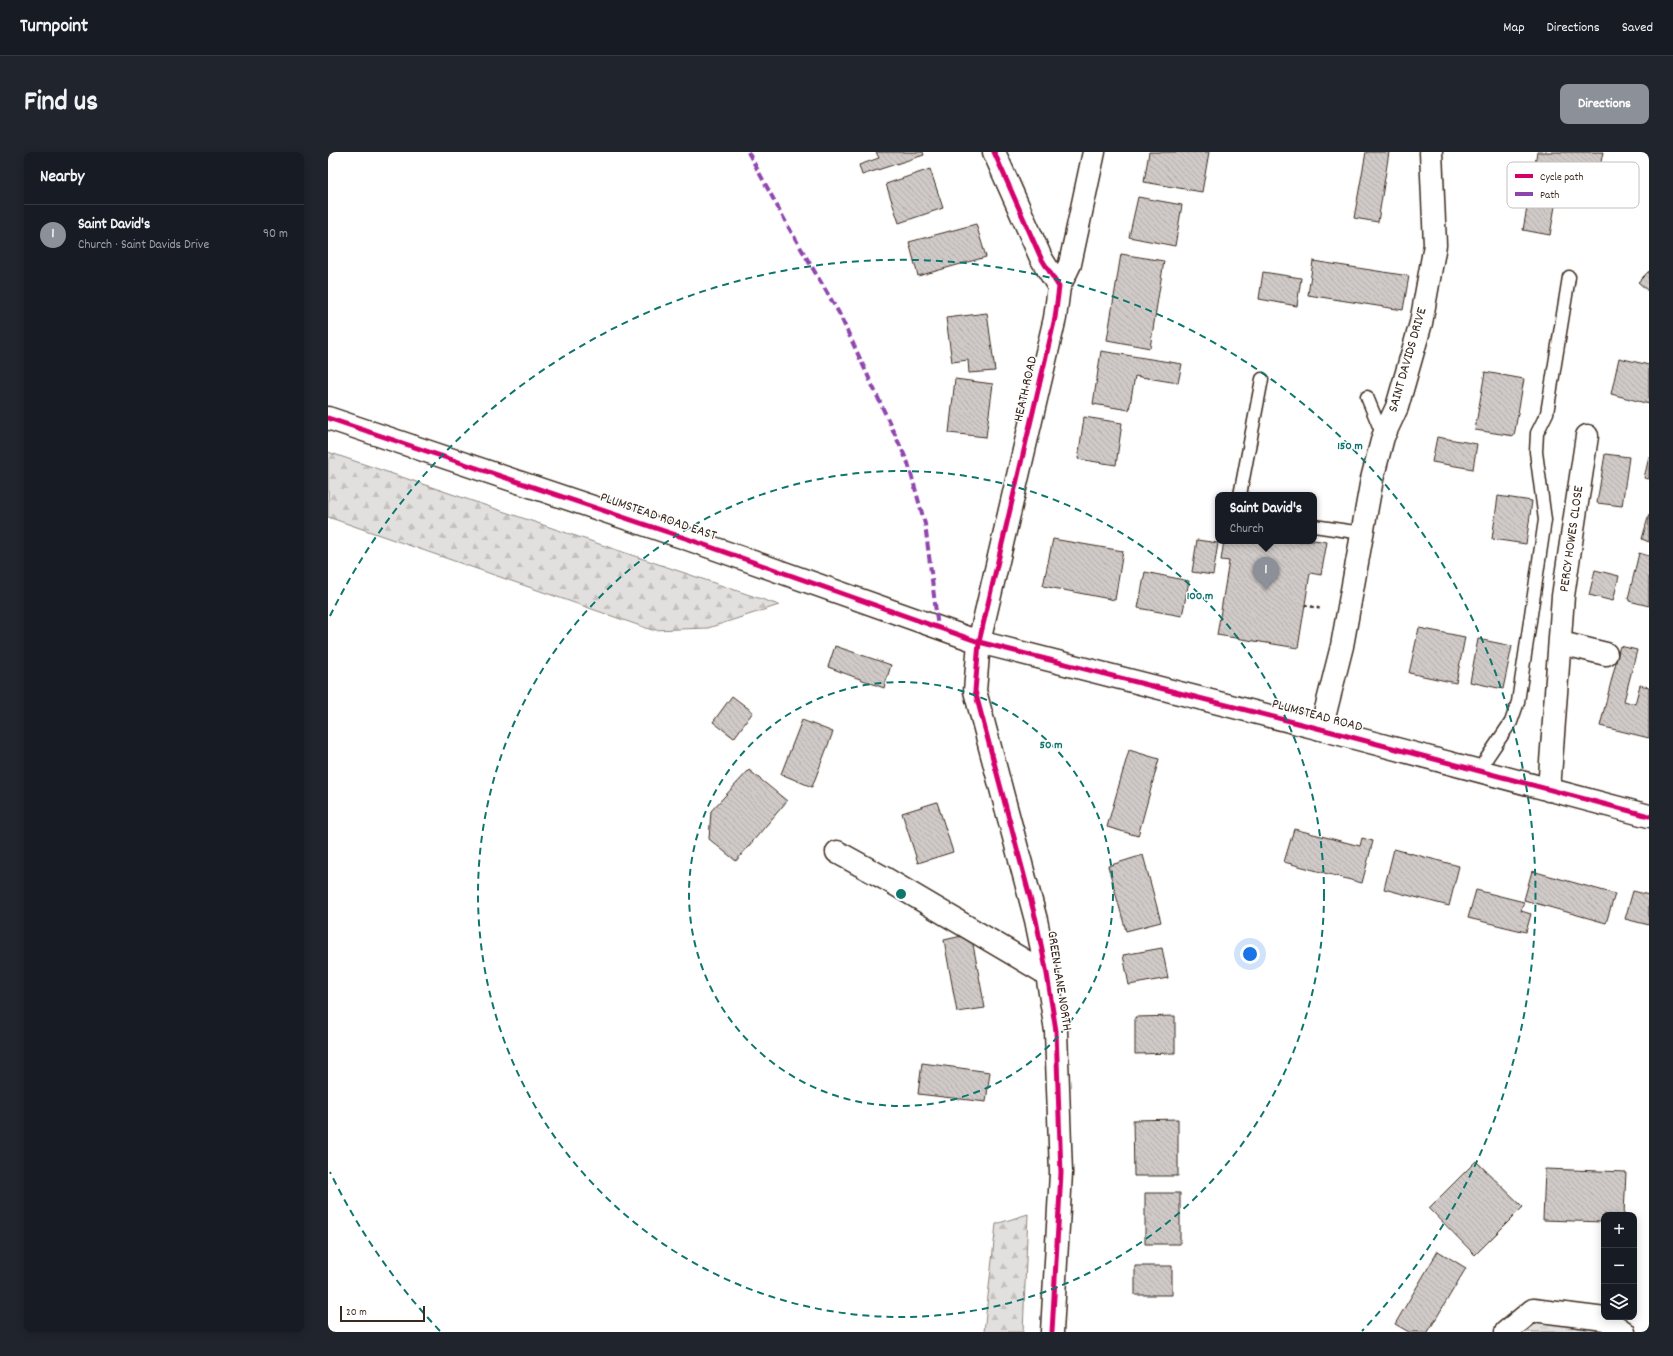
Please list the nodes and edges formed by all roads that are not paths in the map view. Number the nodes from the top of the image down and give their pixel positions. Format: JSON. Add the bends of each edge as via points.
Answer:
{"nodes":[{"id":1,"x":994,"y":152,"type":"edge"},
{"id":2,"x":1094,"y":152,"type":"edge"},
{"id":3,"x":1431,"y":152,"type":"edge"},
{"id":4,"x":1569,"y":278,"type":"dead end"},
{"id":5,"x":1059,"y":287,"type":"junction"},
{"id":6,"x":1262,"y":380,"type":"dead end"},
{"id":7,"x":1367,"y":397,"type":"dead end"},
{"id":8,"x":328,"y":418,"type":"edge"},
{"id":9,"x":1587,"y":436,"type":"dead end"},
{"id":10,"x":1383,"y":437,"type":"junction"},
{"id":11,"x":1241,"y":492,"type":"edge"},
{"id":12,"x":1317,"y":526,"type":"edge"},
{"id":13,"x":1362,"y":533,"type":"junction"},
{"id":14,"x":979,"y":642,"type":"junction"},
{"id":15,"x":1561,"y":643,"type":"junction"},
{"id":16,"x":1606,"y":654,"type":"dead end"},
{"id":17,"x":1321,"y":729,"type":"junction"},
{"id":18,"x":1478,"y":771,"type":"junction"},
{"id":19,"x":1549,"y":790,"type":"junction"},
{"id":20,"x":1649,"y":816,"type":"edge"},
{"id":21,"x":837,"y":852,"type":"dead end"},
{"id":22,"x":1047,"y":974,"type":"junction"},
{"id":23,"x":1052,"y":1332,"type":"edge"},
{"id":24,"x":1506,"y":1332,"type":"edge"},
{"id":25,"x":1624,"y":1332,"type":"edge"}],
"edges":[{"from":1,"to":5,"type":"street","via":[[1041,258]]},
{"from":2,"to":5,"type":"street","name":"HEATH ROAD","via":[[1070,264]]},
{"from":3,"to":10,"type":"street","name":"SAINT DAVIDS DRIVE","via":[[1434,245],[1421,323],[1397,407]]},
{"from":4,"to":18,"type":"lane","via":[[1547,413],[1537,433],[1536,452],[1545,520],[1518,702],[1511,722]]},
{"from":5,"to":14,"type":"street","name":"HEATH ROAD","via":[[1055,318]]},
{"from":6,"to":11,"type":"lane"},
{"from":7,"to":10,"type":"lane"},
{"from":8,"to":14,"type":"street","name":"PLUMSTEAD ROAD EAST","via":[[684,538]]},
{"from":9,"to":15,"type":"street","name":"PERCY HOWES CLOSE","via":[[1563,596]]},
{"from":10,"to":13,"type":"street","name":"SAINT DAVIDS DRIVE"},
{"from":12,"to":13,"type":"lane"},
{"from":13,"to":17,"type":"street","name":"SAINT DAVIDS DRIVE","via":[[1342,646]]},
{"from":14,"to":17,"type":"street","name":"PLUMSTEAD ROAD"},
{"from":14,"to":22,"type":"street","name":"GREEN LANE NORTH","via":[[975,691],[1036,920]]},
{"from":15,"to":16,"type":"street"},
{"from":15,"to":19,"type":"street","name":"PERCY HOWES CLOSE"},
{"from":17,"to":18,"type":"street","name":"PLUMSTEAD ROAD"},
{"from":18,"to":19,"type":"street","name":"PLUMSTEAD ROAD"},
{"from":19,"to":20,"type":"street","name":"PLUMSTEAD ROAD"},
{"from":21,"to":22,"type":"street"},
{"from":22,"to":23,"type":"street","name":"GREEN LANE NORTH","via":[[1056,1031],[1061,1174]]},
{"from":24,"to":25,"type":"street","via":[[1533,1310],[1605,1319]]}]}
